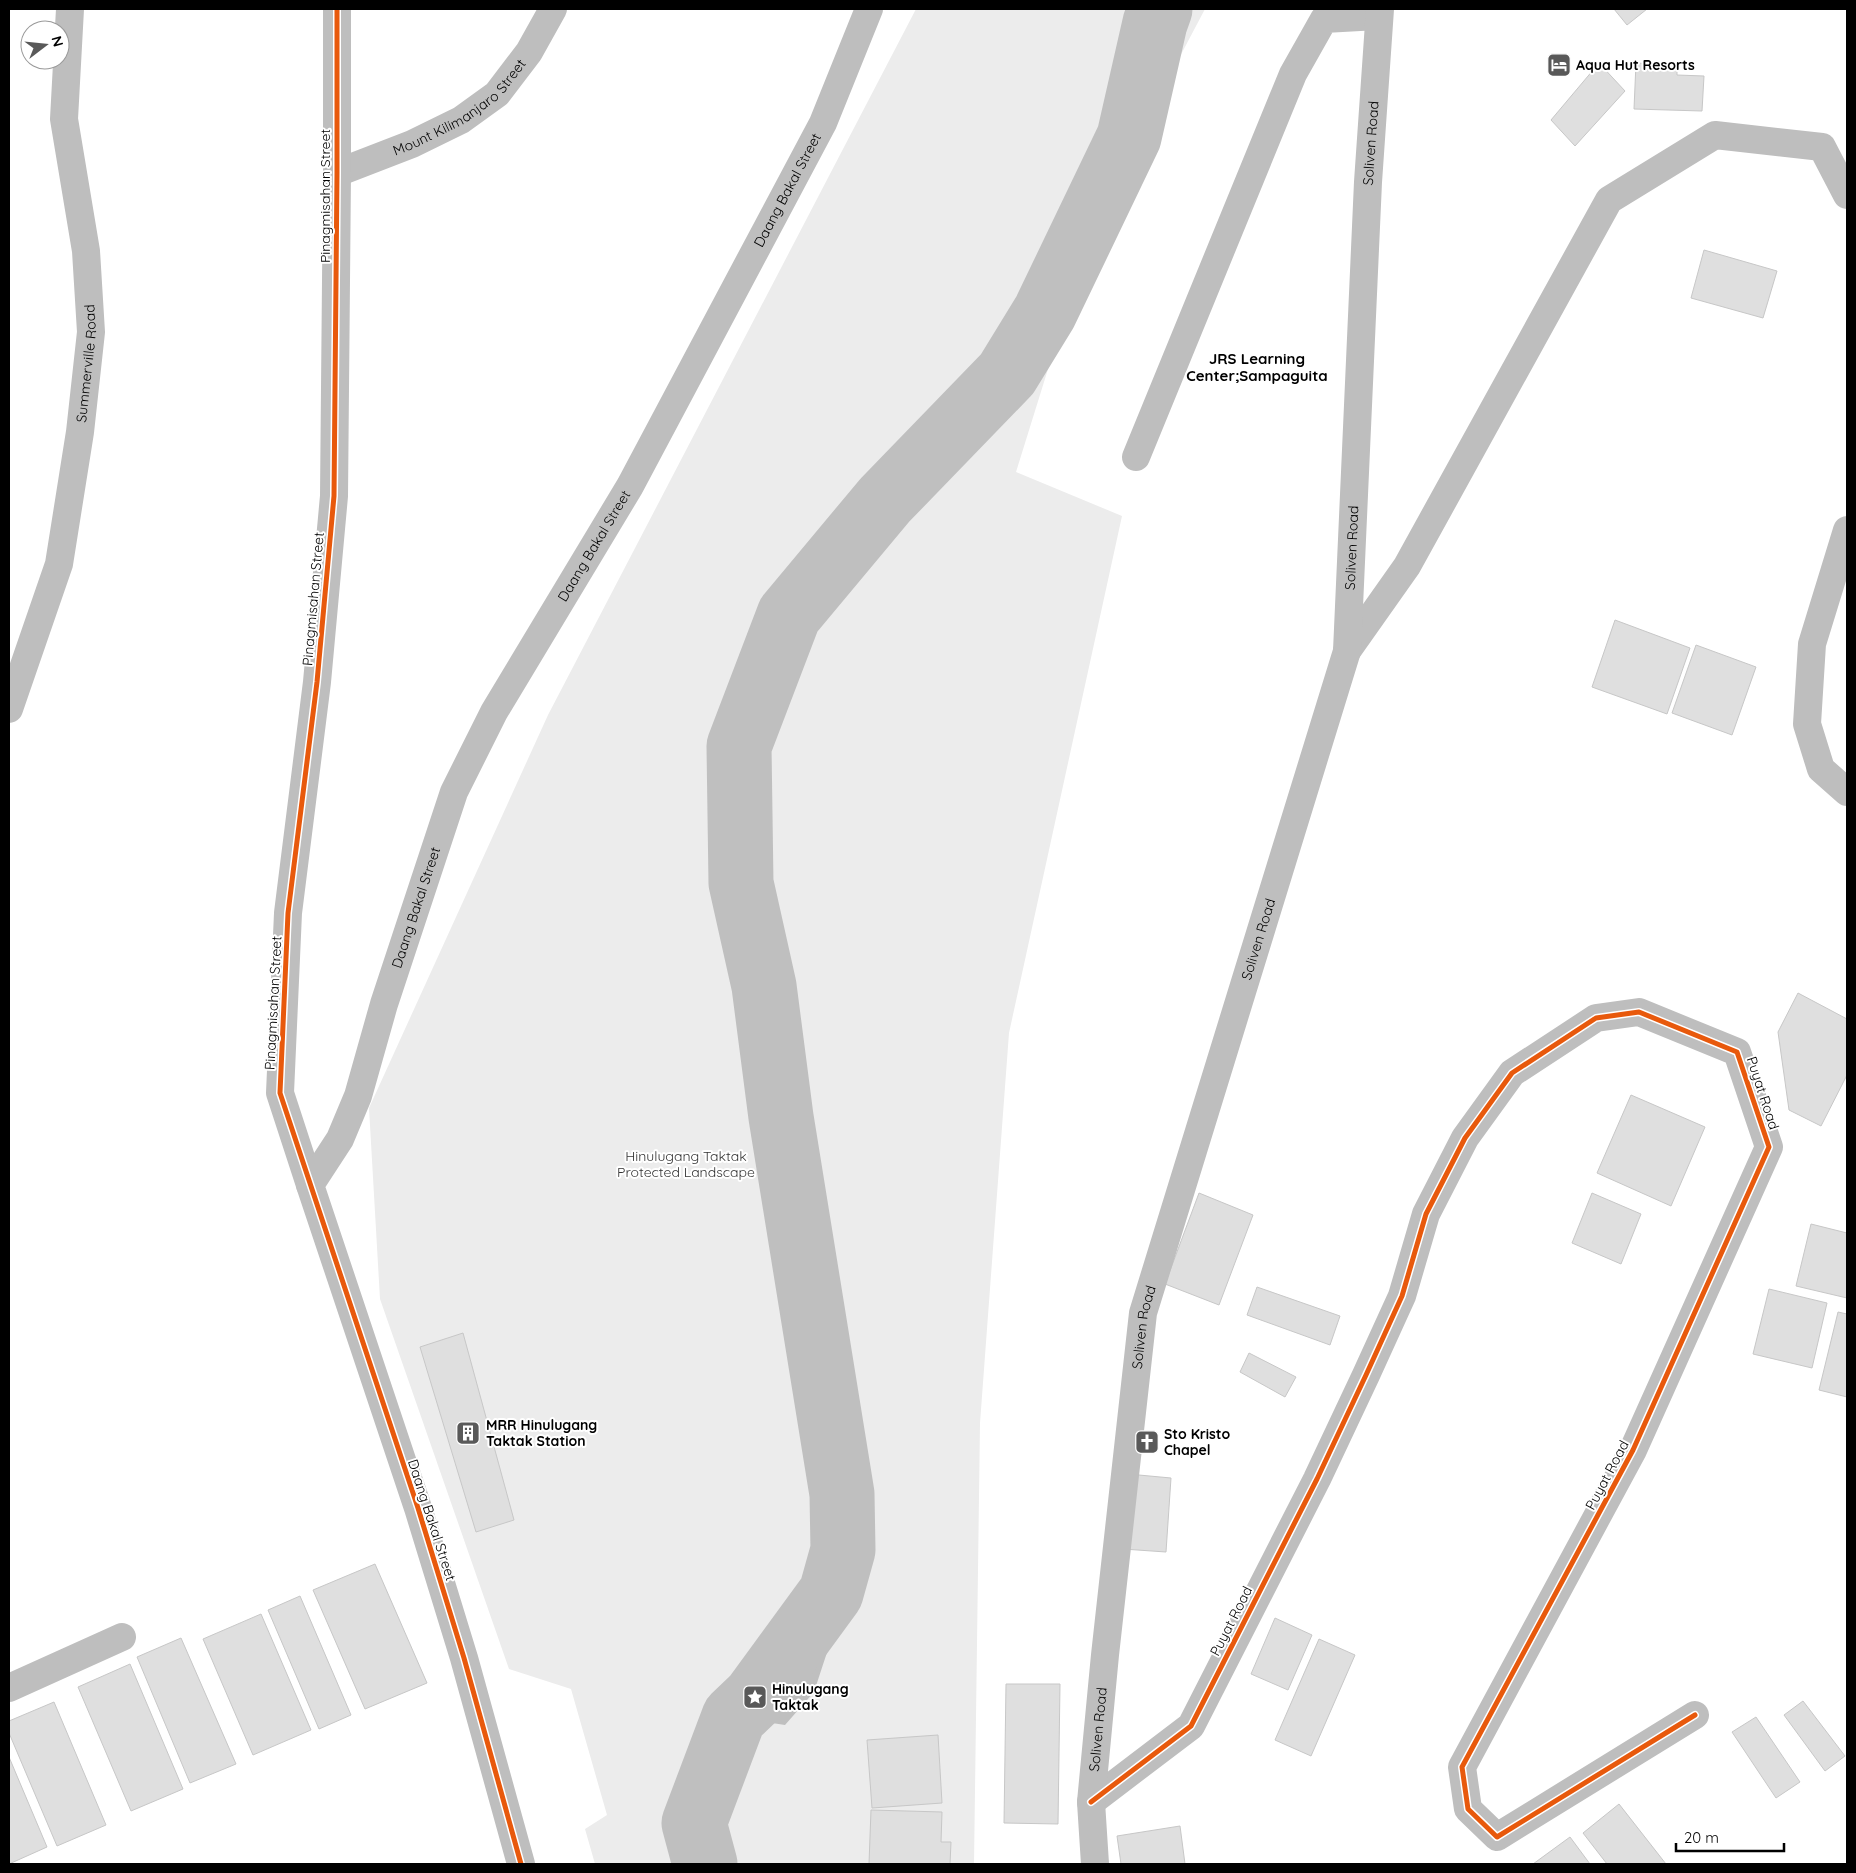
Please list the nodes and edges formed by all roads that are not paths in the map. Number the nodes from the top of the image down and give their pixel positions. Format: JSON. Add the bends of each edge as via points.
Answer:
{"nodes":[{"id":1,"x":70,"y":9,"type":"edge"},
{"id":2,"x":337,"y":9,"type":"edge"},
{"id":3,"x":553,"y":9,"type":"edge"},
{"id":4,"x":869,"y":9,"type":"edge"},
{"id":5,"x":1379,"y":13,"type":"edge"},
{"id":6,"x":337,"y":172,"type":"junction"},
{"id":7,"x":1847,"y":195,"type":"edge"},
{"id":8,"x":1136,"y":457,"type":"dead end"},
{"id":9,"x":1847,"y":530,"type":"edge"},
{"id":10,"x":1348,"y":651,"type":"junction"},
{"id":11,"x":9,"y":709,"type":"edge"},
{"id":12,"x":1847,"y":792,"type":"edge"},
{"id":13,"x":310,"y":1185,"type":"junction"},
{"id":14,"x":122,"y":1637,"type":"dead end"},
{"id":15,"x":9,"y":1688,"type":"edge"},
{"id":16,"x":1695,"y":1715,"type":"dead end"},
{"id":17,"x":1092,"y":1802,"type":"junction"},
{"id":18,"x":521,"y":1864,"type":"edge"},
{"id":19,"x":1094,"y":1864,"type":"edge"}],
"edges":[{"from":1,"to":11,"type":"street","name":"Summerville Road","via":[[64,119],[86,251],[91,332],[80,432],[59,564]]},
{"from":2,"to":6,"type":"street","name":"Pinagmisahan Street"},
{"from":3,"to":6,"type":"street","name":"Mount Kilimanjaro Street","via":[[529,52],[497,94],[461,120],[412,144]]},
{"from":4,"to":13,"type":"street","name":"Daang Bakal Street","via":[[823,123],[768,227],[630,486],[494,712],[454,792],[384,1004],[358,1096],[340,1139]]},
{"from":5,"to":8,"type":"street","via":[[1324,19],[1293,74]]},
{"from":5,"to":10,"type":"street","name":"Soliven Road"},
{"from":6,"to":13,"type":"street","name":"Pinagmisahan Street","via":[[334,496],[318,682],[288,913],[280,1093]]},
{"from":7,"to":10,"type":"street","via":[[1822,147],[1715,135],[1609,200],[1407,566]]},
{"from":9,"to":12,"type":"street","via":[[1812,644],[1807,724],[1821,769]]},
{"from":10,"to":17,"type":"street","name":"Soliven Road","via":[[1142,1313]]},
{"from":13,"to":18,"type":"street","name":"Daang Bakal Street","via":[[418,1508]]},
{"from":14,"to":15,"type":"street"},
{"from":16,"to":17,"type":"street","name":"Puyat Road","via":[[1497,1837],[1468,1809],[1462,1767],[1634,1450],[1769,1147],[1737,1052],[1639,1012],[1596,1018],[1512,1073],[1465,1138],[1426,1214],[1402,1296],[1362,1384],[1191,1726]]},
{"from":17,"to":19,"type":"street","name":"Soliven Road"}]}
